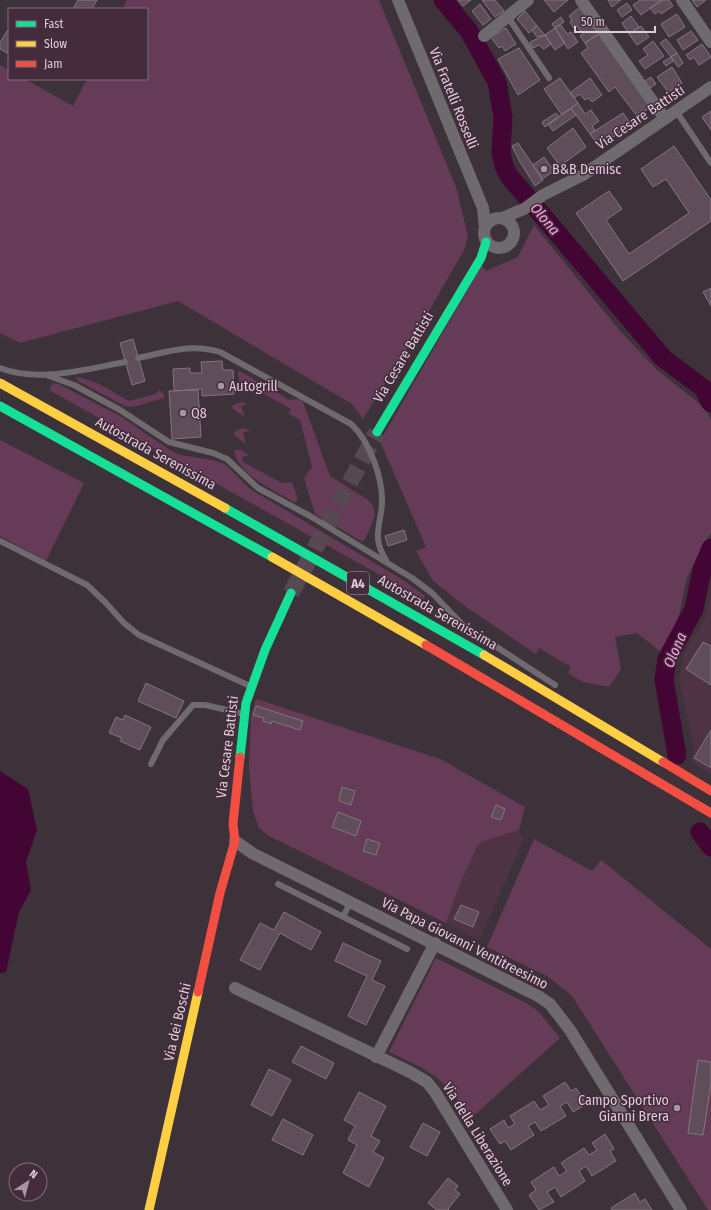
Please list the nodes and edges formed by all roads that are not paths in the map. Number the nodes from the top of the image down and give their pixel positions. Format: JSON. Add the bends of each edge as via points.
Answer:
{"nodes":[{"id":1,"x":398,"y":0,"type":"edge"},
{"id":2,"x":528,"y":0,"type":"edge"},
{"id":3,"x":581,"y":0,"type":"edge"},
{"id":4,"x":682,"y":0,"type":"edge"},
{"id":5,"x":508,"y":18,"type":"junction"},
{"id":6,"x":484,"y":36,"type":"dead end"},
{"id":7,"x":711,"y":42,"type":"edge"},
{"id":8,"x":549,"y":78,"type":"dead end"},
{"id":9,"x":711,"y":87,"type":"edge"},
{"id":10,"x":676,"y":111,"type":"junction"},
{"id":11,"x":665,"y":119,"type":"junction"},
{"id":12,"x":711,"y":163,"type":"edge"},
{"id":13,"x":483,"y":208,"type":"junction"},
{"id":14,"x":524,"y":209,"type":"junction"},
{"id":15,"x":500,"y":218,"type":"junction"},
{"id":16,"x":485,"y":227,"type":"junction"},
{"id":17,"x":513,"y":227,"type":"junction"},
{"id":18,"x":491,"y":245,"type":"junction"},
{"id":19,"x":481,"y":258,"type":"joint"},
{"id":20,"x":138,"y":358,"type":"dead end"},
{"id":21,"x":125,"y":362,"type":"dead end"},
{"id":22,"x":0,"y":368,"type":"edge"},
{"id":23,"x":46,"y":374,"type":"junction"},
{"id":24,"x":0,"y":383,"type":"edge"},
{"id":25,"x":0,"y":406,"type":"edge"},
{"id":26,"x":377,"y":432,"type":"tunnel mouth"},
{"id":27,"x":0,"y":541,"type":"edge"},
{"id":28,"x":387,"y":562,"type":"junction"},
{"id":29,"x":291,"y":593,"type":"tunnel mouth"},
{"id":30,"x":251,"y":686,"type":"junction"},
{"id":31,"x":563,"y":692,"type":"dead end"},
{"id":32,"x":568,"y":697,"type":"dead end"},
{"id":33,"x":244,"y":714,"type":"junction"},
{"id":34,"x":604,"y":726,"type":"junction"},
{"id":35,"x":151,"y":764,"type":"dead end"},
{"id":36,"x":711,"y":791,"type":"edge"},
{"id":37,"x":711,"y":813,"type":"edge"},
{"id":38,"x":235,"y":841,"type":"junction"},
{"id":39,"x":278,"y":884,"type":"dead end"},
{"id":40,"x":351,"y":901,"type":"junction"},
{"id":41,"x":343,"y":917,"type":"junction"},
{"id":42,"x":435,"y":943,"type":"junction"},
{"id":43,"x":407,"y":949,"type":"dead end"},
{"id":44,"x":234,"y":988,"type":"dead end"},
{"id":45,"x":376,"y":1057,"type":"junction"},
{"id":46,"x":150,"y":1210,"type":"edge"},
{"id":47,"x":507,"y":1210,"type":"edge"},
{"id":48,"x":681,"y":1210,"type":"edge"}],
"edges":[{"from":1,"to":13,"type":"street","name":"Via Fratelli Rosselli"},
{"from":2,"to":5,"type":"street"},
{"from":3,"to":11,"type":"street"},
{"from":4,"to":7,"type":"street"},
{"from":5,"to":6,"type":"street"},
{"from":5,"to":8,"type":"lane"},
{"from":9,"to":10,"type":"street","name":"Via Cesare Battisti"},
{"from":10,"to":11,"type":"street","name":"Via Cesare Battisti"},
{"from":10,"to":12,"type":"lane"},
{"from":11,"to":14,"type":"street","name":"Via Cesare Battisti","via":[[583,175],[543,195]]},
{"from":13,"to":15,"type":"street"},
{"from":13,"to":16,"type":"street","name":"Via Fratelli Rosselli"},
{"from":14,"to":15,"type":"street","name":"Via Cesare Battisti"},
{"from":14,"to":17,"type":"street","name":"Via Cesare Battisti"},
{"from":15,"to":16,"type":"street","via":[[491,221]]},
{"from":15,"to":17,"type":"street","via":[[511,223]]},
{"from":16,"to":18,"type":"street","via":[[484,235]]},
{"from":17,"to":18,"type":"street","via":[[512,241],[505,248]]},
{"from":18,"to":19,"type":"street","name":"Via Cesare Battisti"},
{"from":19,"to":26,"type":"main road","name":"Via Cesare Battisti"},
{"from":20,"to":28,"type":"lane","via":[[188,347],[208,348],[220,352],[351,424],[362,436],[373,458],[382,497],[377,527],[378,543]]},
{"from":21,"to":23,"type":"lane"},
{"from":22,"to":23,"type":"lane","via":[[18,373]]},
{"from":23,"to":28,"type":"lane","via":[[74,385],[120,410],[169,442],[227,459],[258,488]]},
{"from":24,"to":34,"type":"main road","name":"Autostrada Serenissima","number":"A4","via":[[480,652]]},
{"from":25,"to":37,"type":"main road","number":"A4","via":[[408,635]]},
{"from":27,"to":30,"type":"lane","via":[[87,585],[139,635]]},
{"from":28,"to":31,"type":"lane","via":[[432,593],[463,625],[545,677]]},
{"from":29,"to":30,"type":"main road","name":"Via Cesare Battisti"},
{"from":30,"to":33,"type":"main road","name":"Via Cesare Battisti"},
{"from":32,"to":34,"type":"lane"},
{"from":33,"to":35,"type":"lane","via":[[205,705],[193,705],[163,740]]},
{"from":33,"to":38,"type":"main road","name":"Via Cesare Battisti","via":[[233,824]]},
{"from":34,"to":36,"type":"main road","name":"Autostrada Serenissima","number":"A4"},
{"from":38,"to":40,"type":"street","name":"Via Papa Giovanni Ventitreesimo","via":[[252,853]]},
{"from":38,"to":46,"type":"main road","name":"Via dei Boschi","via":[[220,893]]},
{"from":39,"to":41,"type":"lane"},
{"from":40,"to":41,"type":"lane"},
{"from":40,"to":42,"type":"street","name":"Via Papa Giovanni Ventitreesimo"},
{"from":41,"to":43,"type":"lane"},
{"from":42,"to":45,"type":"street"},
{"from":42,"to":48,"type":"street","name":"Via Papa Giovanni Ventitreesimo","via":[[550,1004],[570,1030]]},
{"from":44,"to":45,"type":"street","name":"Via della Liberazione"},
{"from":45,"to":47,"type":"street","name":"Via della Liberazione","via":[[418,1076],[432,1087]]}]}
